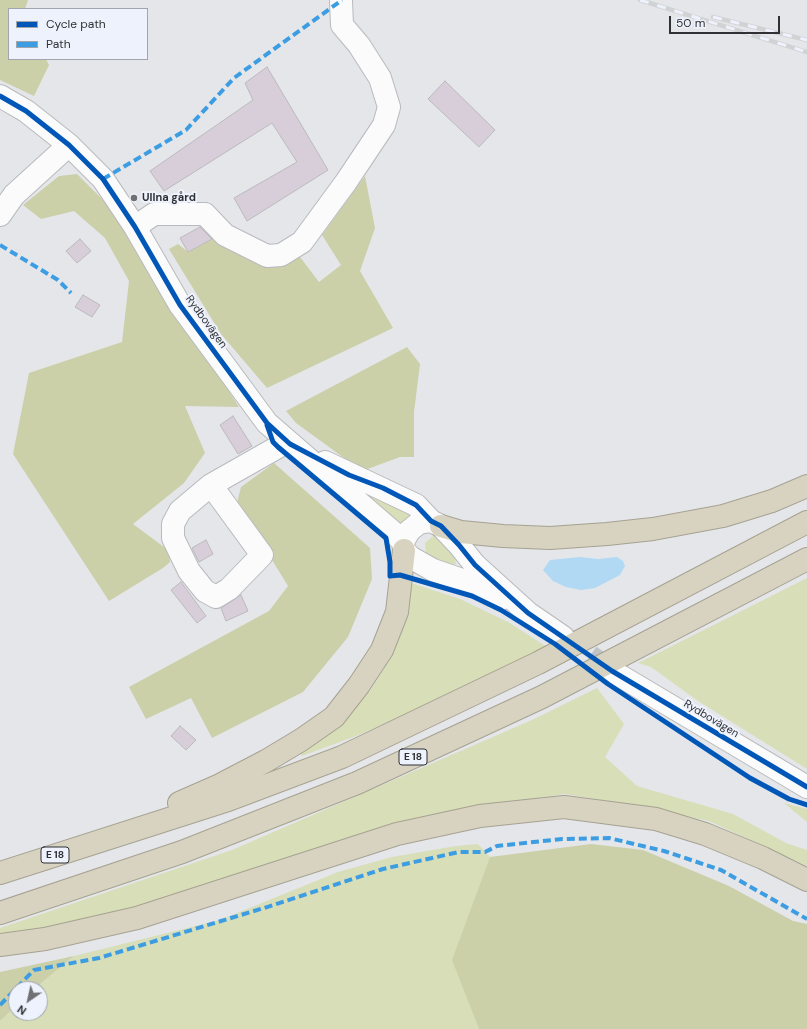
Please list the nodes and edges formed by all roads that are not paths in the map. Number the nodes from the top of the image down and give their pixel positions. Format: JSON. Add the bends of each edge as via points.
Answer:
{"nodes":[{"id":1,"x":341,"y":1,"type":"dead end"},
{"id":2,"x":0,"y":96,"type":"edge"},
{"id":3,"x":69,"y":145,"type":"junction"},
{"id":4,"x":0,"y":215,"type":"edge"},
{"id":5,"x":135,"y":227,"type":"junction"},
{"id":6,"x":287,"y":441,"type":"junction"},
{"id":7,"x":211,"y":484,"type":"junction"},
{"id":8,"x":807,"y":486,"type":"edge"},
{"id":9,"x":807,"y":522,"type":"edge"},
{"id":10,"x":436,"y":523,"type":"junction"},
{"id":11,"x":403,"y":546,"type":"junction"},
{"id":12,"x":807,"y":559,"type":"edge"},
{"id":13,"x":528,"y":613,"type":"junction"},
{"id":14,"x":564,"y":637,"type":"tunnel mouth"},
{"id":15,"x":612,"y":672,"type":"tunnel mouth"},
{"id":16,"x":804,"y":786,"type":"edge"},
{"id":17,"x":111,"y":838,"type":"junction"},
{"id":18,"x":0,"y":873,"type":"edge"},
{"id":19,"x":807,"y":880,"type":"edge"},
{"id":20,"x":0,"y":913,"type":"edge"},
{"id":21,"x":0,"y":945,"type":"edge"}],
"edges":[{"from":1,"to":5,"type":"street","via":[[342,25],[359,45],[380,78],[390,107],[384,125],[302,242],[281,255],[267,256],[225,235],[205,214],[154,214]]},
{"from":2,"to":3,"type":"street","name":"Rydbovägen","via":[[26,111]]},
{"from":3,"to":4,"type":"street","via":[[14,195]]},
{"from":3,"to":5,"type":"street","name":"Rydbovägen","via":[[103,179]]},
{"from":5,"to":6,"type":"street","name":"Rydbovägen","via":[[180,304],[267,423]]},
{"from":6,"to":7,"type":"street"},
{"from":6,"to":10,"type":"street","name":"Rydbovägen","via":[[349,475],[383,488],[416,505]]},
{"from":6,"to":11,"type":"street","name":"Rydbovägen","via":[[388,527]]},
{"from":7,"to":7,"type":"street","via":[[262,555],[229,589],[216,597],[205,591],[188,571],[173,538],[173,524],[180,511]]},
{"from":8,"to":10,"type":"highway","via":[[772,501],[723,516],[654,529],[607,534],[550,538],[503,536],[462,532]]},
{"from":9,"to":17,"type":"highway","number":"E 18","via":[[538,663],[342,757],[228,800]]},
{"from":10,"to":11,"type":"street","via":[[419,523],[409,531]]},
{"from":10,"to":13,"type":"street","name":"Rydbovägen","via":[[459,544],[475,565]]},
{"from":11,"to":13,"type":"street","name":"Rydbovägen","via":[[417,563],[468,582]]},
{"from":11,"to":17,"type":"highway","via":[[397,612],[382,650],[334,717],[266,761]]},
{"from":12,"to":20,"type":"highway","number":"E 18","via":[[542,697],[357,783],[182,852]]},
{"from":13,"to":14,"type":"street","name":"Rydbovägen"},
{"from":15,"to":16,"type":"street","name":"Rydbovägen"},
{"from":17,"to":18,"type":"highway","number":"E 18"},
{"from":19,"to":21,"type":"highway","via":[[763,858],[677,825],[649,818],[564,807],[480,816],[397,834],[137,918],[45,939]]}]}
